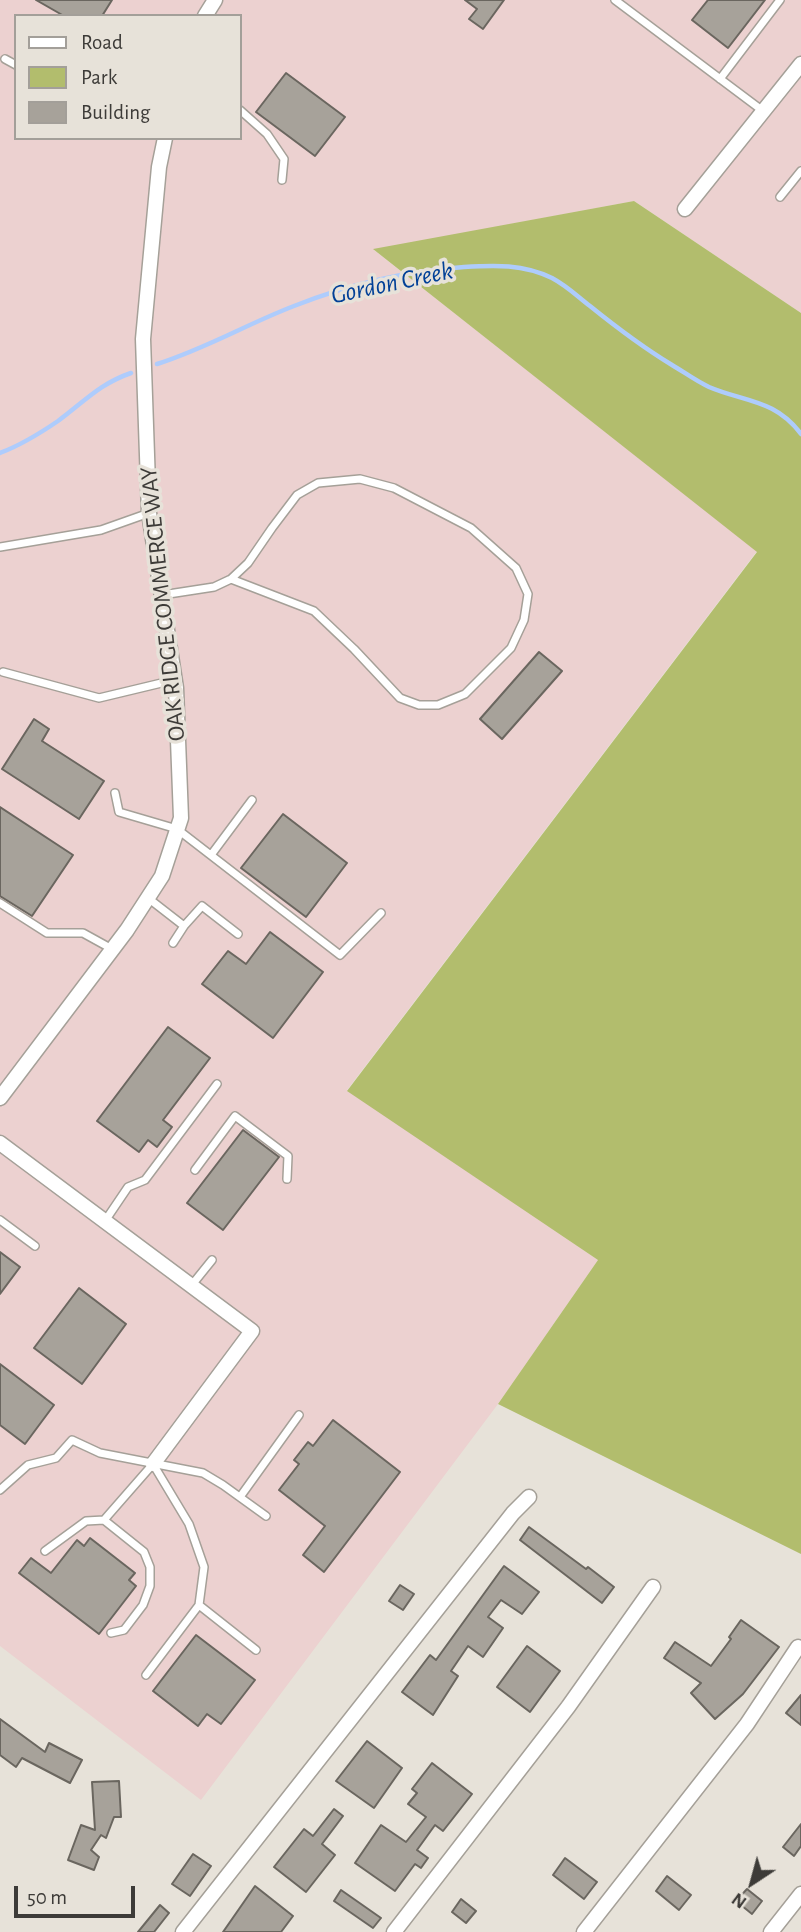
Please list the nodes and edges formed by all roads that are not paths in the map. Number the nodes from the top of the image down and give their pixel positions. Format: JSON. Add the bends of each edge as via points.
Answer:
{"nodes":[{"id":1,"x":615,"y":0,"type":"edge"},
{"id":2,"x":780,"y":0,"type":"edge"},
{"id":3,"x":5,"y":59,"type":"dead end"},
{"id":4,"x":14,"y":64,"type":"edge"},
{"id":5,"x":801,"y":64,"type":"edge"},
{"id":6,"x":720,"y":79,"type":"junction"},
{"id":7,"x":763,"y":111,"type":"junction"},
{"id":8,"x":242,"y":112,"type":"edge"},
{"id":9,"x":164,"y":140,"type":"edge"},
{"id":10,"x":801,"y":171,"type":"edge"},
{"id":11,"x":282,"y":180,"type":"dead end"},
{"id":12,"x":780,"y":197,"type":"dead end"},
{"id":13,"x":685,"y":209,"type":"dead end"},
{"id":14,"x":149,"y":513,"type":"junction"},
{"id":15,"x":0,"y":547,"type":"edge"},
{"id":16,"x":231,"y":579,"type":"junction"},
{"id":17,"x":162,"y":595,"type":"junction"},
{"id":18,"x":2,"y":672,"type":"dead end"},
{"id":19,"x":175,"y":679,"type":"junction"},
{"id":20,"x":115,"y":793,"type":"dead end"},
{"id":21,"x":252,"y":800,"type":"dead end"},
{"id":22,"x":177,"y":829,"type":"junction"},
{"id":23,"x":211,"y":855,"type":"junction"},
{"id":24,"x":148,"y":898,"type":"junction"},
{"id":25,"x":0,"y":903,"type":"edge"},
{"id":26,"x":381,"y":913,"type":"dead end"},
{"id":27,"x":184,"y":926,"type":"junction"},
{"id":28,"x":238,"y":934,"type":"dead end"},
{"id":29,"x":173,"y":943,"type":"dead end"},
{"id":30,"x":113,"y":949,"type":"junction"},
{"id":31,"x":217,"y":1084,"type":"dead end"},
{"id":32,"x":0,"y":1098,"type":"edge"},
{"id":33,"x":0,"y":1143,"type":"edge"},
{"id":34,"x":195,"y":1170,"type":"dead end"},
{"id":35,"x":287,"y":1180,"type":"dead end"},
{"id":36,"x":0,"y":1220,"type":"edge"},
{"id":37,"x":105,"y":1221,"type":"junction"},
{"id":38,"x":35,"y":1246,"type":"dead end"},
{"id":39,"x":212,"y":1260,"type":"dead end"},
{"id":40,"x":191,"y":1286,"type":"junction"},
{"id":41,"x":299,"y":1415,"type":"dead end"},
{"id":42,"x":153,"y":1464,"type":"junction"},
{"id":43,"x":0,"y":1490,"type":"edge"},
{"id":44,"x":240,"y":1497,"type":"junction"},
{"id":45,"x":529,"y":1497,"type":"dead end"},
{"id":46,"x":266,"y":1516,"type":"dead end"},
{"id":47,"x":104,"y":1520,"type":"junction"},
{"id":48,"x":45,"y":1551,"type":"dead end"},
{"id":49,"x":653,"y":1587,"type":"dead end"},
{"id":50,"x":199,"y":1605,"type":"junction"},
{"id":51,"x":111,"y":1633,"type":"dead end"},
{"id":52,"x":798,"y":1647,"type":"dead end"},
{"id":53,"x":256,"y":1650,"type":"dead end"},
{"id":54,"x":146,"y":1675,"type":"dead end"},
{"id":55,"x":801,"y":1894,"type":"edge"},
{"id":56,"x":183,"y":1932,"type":"edge"},
{"id":57,"x":394,"y":1932,"type":"edge"},
{"id":58,"x":584,"y":1932,"type":"edge"},
{"id":59,"x":771,"y":1932,"type":"edge"}],
"edges":[{"from":1,"to":6,"type":"lane"},
{"from":2,"to":6,"type":"lane"},
{"from":3,"to":4,"type":"lane"},
{"from":5,"to":7,"type":"street"},
{"from":6,"to":7,"type":"lane"},
{"from":7,"to":13,"type":"street"},
{"from":8,"to":11,"type":"lane","via":[[267,134],[284,159]]},
{"from":9,"to":14,"type":"street","name":"OAK RIDGE COMMERCE WAY","via":[[143,340]]},
{"from":10,"to":12,"type":"lane"},
{"from":14,"to":15,"type":"lane","via":[[101,530]]},
{"from":14,"to":17,"type":"street","name":"OAK RIDGE COMMERCE WAY"},
{"from":16,"to":16,"type":"lane","via":[[297,495],[318,483],[360,480],[394,488],[471,527],[516,568],[528,594],[524,621],[511,648],[465,694],[438,705],[419,705],[400,698],[314,611]]},
{"from":16,"to":17,"type":"lane","via":[[214,587]]},
{"from":17,"to":19,"type":"street","name":"OAK RIDGE COMMERCE WAY"},
{"from":18,"to":19,"type":"lane","via":[[99,698]]},
{"from":19,"to":22,"type":"street","name":"OAK RIDGE COMMERCE WAY","via":[[181,818]]},
{"from":20,"to":22,"type":"lane","via":[[119,812]]},
{"from":21,"to":23,"type":"lane"},
{"from":22,"to":23,"type":"lane"},
{"from":22,"to":24,"type":"street","name":"OAK RIDGE COMMERCE WAY","via":[[162,876]]},
{"from":23,"to":26,"type":"lane","via":[[340,955]]},
{"from":24,"to":27,"type":"lane"},
{"from":24,"to":30,"type":"street","name":"OAK RIDGE COMMERCE WAY"},
{"from":25,"to":30,"type":"lane","via":[[47,933],[83,933]]},
{"from":27,"to":28,"type":"lane","via":[[202,906]]},
{"from":27,"to":29,"type":"lane"},
{"from":30,"to":32,"type":"street","name":"OAK RIDGE COMMERCE WAY"},
{"from":31,"to":37,"type":"lane","via":[[145,1180],[128,1187]]},
{"from":33,"to":37,"type":"street"},
{"from":34,"to":35,"type":"lane","via":[[235,1116],[288,1156]]},
{"from":36,"to":38,"type":"lane"},
{"from":37,"to":40,"type":"street"},
{"from":39,"to":40,"type":"lane"},
{"from":40,"to":42,"type":"street","via":[[252,1331]]},
{"from":41,"to":44,"type":"lane"},
{"from":42,"to":43,"type":"lane","via":[[100,1453],[72,1440],[56,1458],[28,1465]]},
{"from":42,"to":44,"type":"lane","via":[[204,1473]]},
{"from":42,"to":47,"type":"lane"},
{"from":42,"to":50,"type":"lane","via":[[189,1524],[204,1566]]},
{"from":44,"to":46,"type":"lane"},
{"from":45,"to":56,"type":"street"},
{"from":47,"to":48,"type":"lane","via":[[86,1521]]},
{"from":47,"to":51,"type":"lane","via":[[144,1552],[150,1567],[143,1605],[124,1630]]},
{"from":49,"to":57,"type":"street","via":[[568,1707]]},
{"from":50,"to":53,"type":"lane"},
{"from":50,"to":54,"type":"lane"},
{"from":52,"to":58,"type":"street","via":[[747,1724]]},
{"from":55,"to":59,"type":"street"}]}
